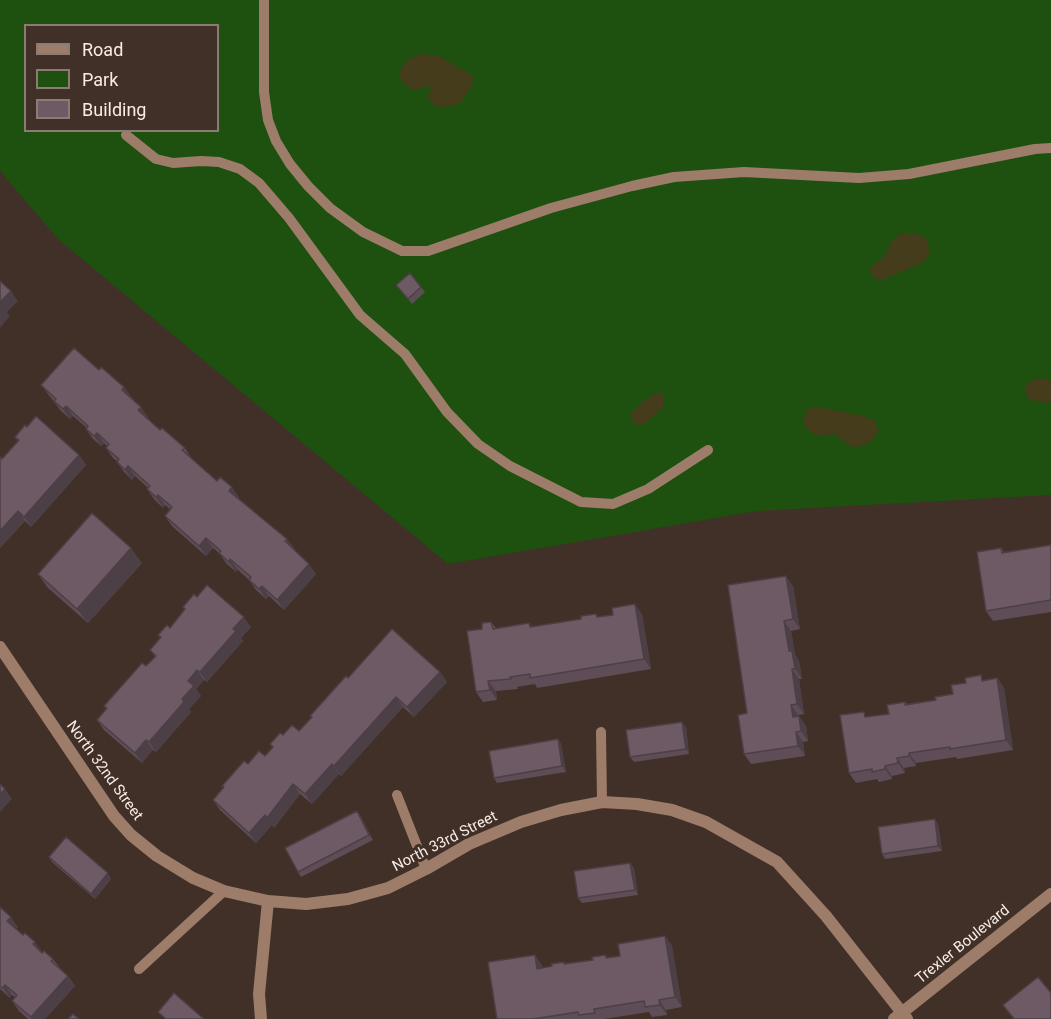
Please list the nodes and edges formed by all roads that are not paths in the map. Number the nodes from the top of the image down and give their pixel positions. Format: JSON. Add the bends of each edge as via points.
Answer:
{"nodes":[{"id":1,"x":264,"y":0,"type":"edge"},
{"id":2,"x":126,"y":135,"type":"dead end"},
{"id":3,"x":1051,"y":148,"type":"edge"},
{"id":4,"x":708,"y":450,"type":"dead end"},
{"id":5,"x":0,"y":647,"type":"edge"},
{"id":6,"x":602,"y":732,"type":"dead end"},
{"id":7,"x":397,"y":795,"type":"dead end"},
{"id":8,"x":602,"y":802,"type":"junction"},
{"id":9,"x":426,"y":869,"type":"junction"},
{"id":10,"x":224,"y":891,"type":"junction"},
{"id":11,"x":1051,"y":894,"type":"edge"},
{"id":12,"x":267,"y":901,"type":"junction"},
{"id":13,"x":139,"y":969,"type":"dead end"},
{"id":14,"x":901,"y":1017,"type":"edge"},
{"id":15,"x":261,"y":1019,"type":"edge"}],
"edges":[{"from":1,"to":3,"type":"lane","via":[[264,92],[276,141],[290,164],[330,208],[363,232],[402,251],[428,251],[551,208],[674,177],[744,172],[822,177],[909,174]]},
{"from":2,"to":4,"type":"lane","via":[[156,159],[173,164],[219,162],[240,169],[259,183],[360,315],[405,354],[447,412],[478,444],[510,466],[581,502],[614,504],[648,489]]},
{"from":5,"to":10,"type":"street","name":"North 32nd Street","via":[[114,816],[131,835],[193,878]]},
{"from":6,"to":8,"type":"lane"},
{"from":7,"to":9,"type":"lane"},
{"from":8,"to":9,"type":"street","name":"North 33rd Street","via":[[520,822],[469,843]]},
{"from":8,"to":14,"type":"street","name":"North 33rd Street","via":[[672,810],[706,822],[777,862],[826,916]]},
{"from":9,"to":12,"type":"street","name":"North 33rd Street","via":[[388,888],[348,899],[306,904]]},
{"from":10,"to":12,"type":"street","name":"North 32nd Street"},
{"from":10,"to":13,"type":"lane"},
{"from":11,"to":14,"type":"street","name":"Trexler Boulevard"},
{"from":12,"to":15,"type":"street"}]}
